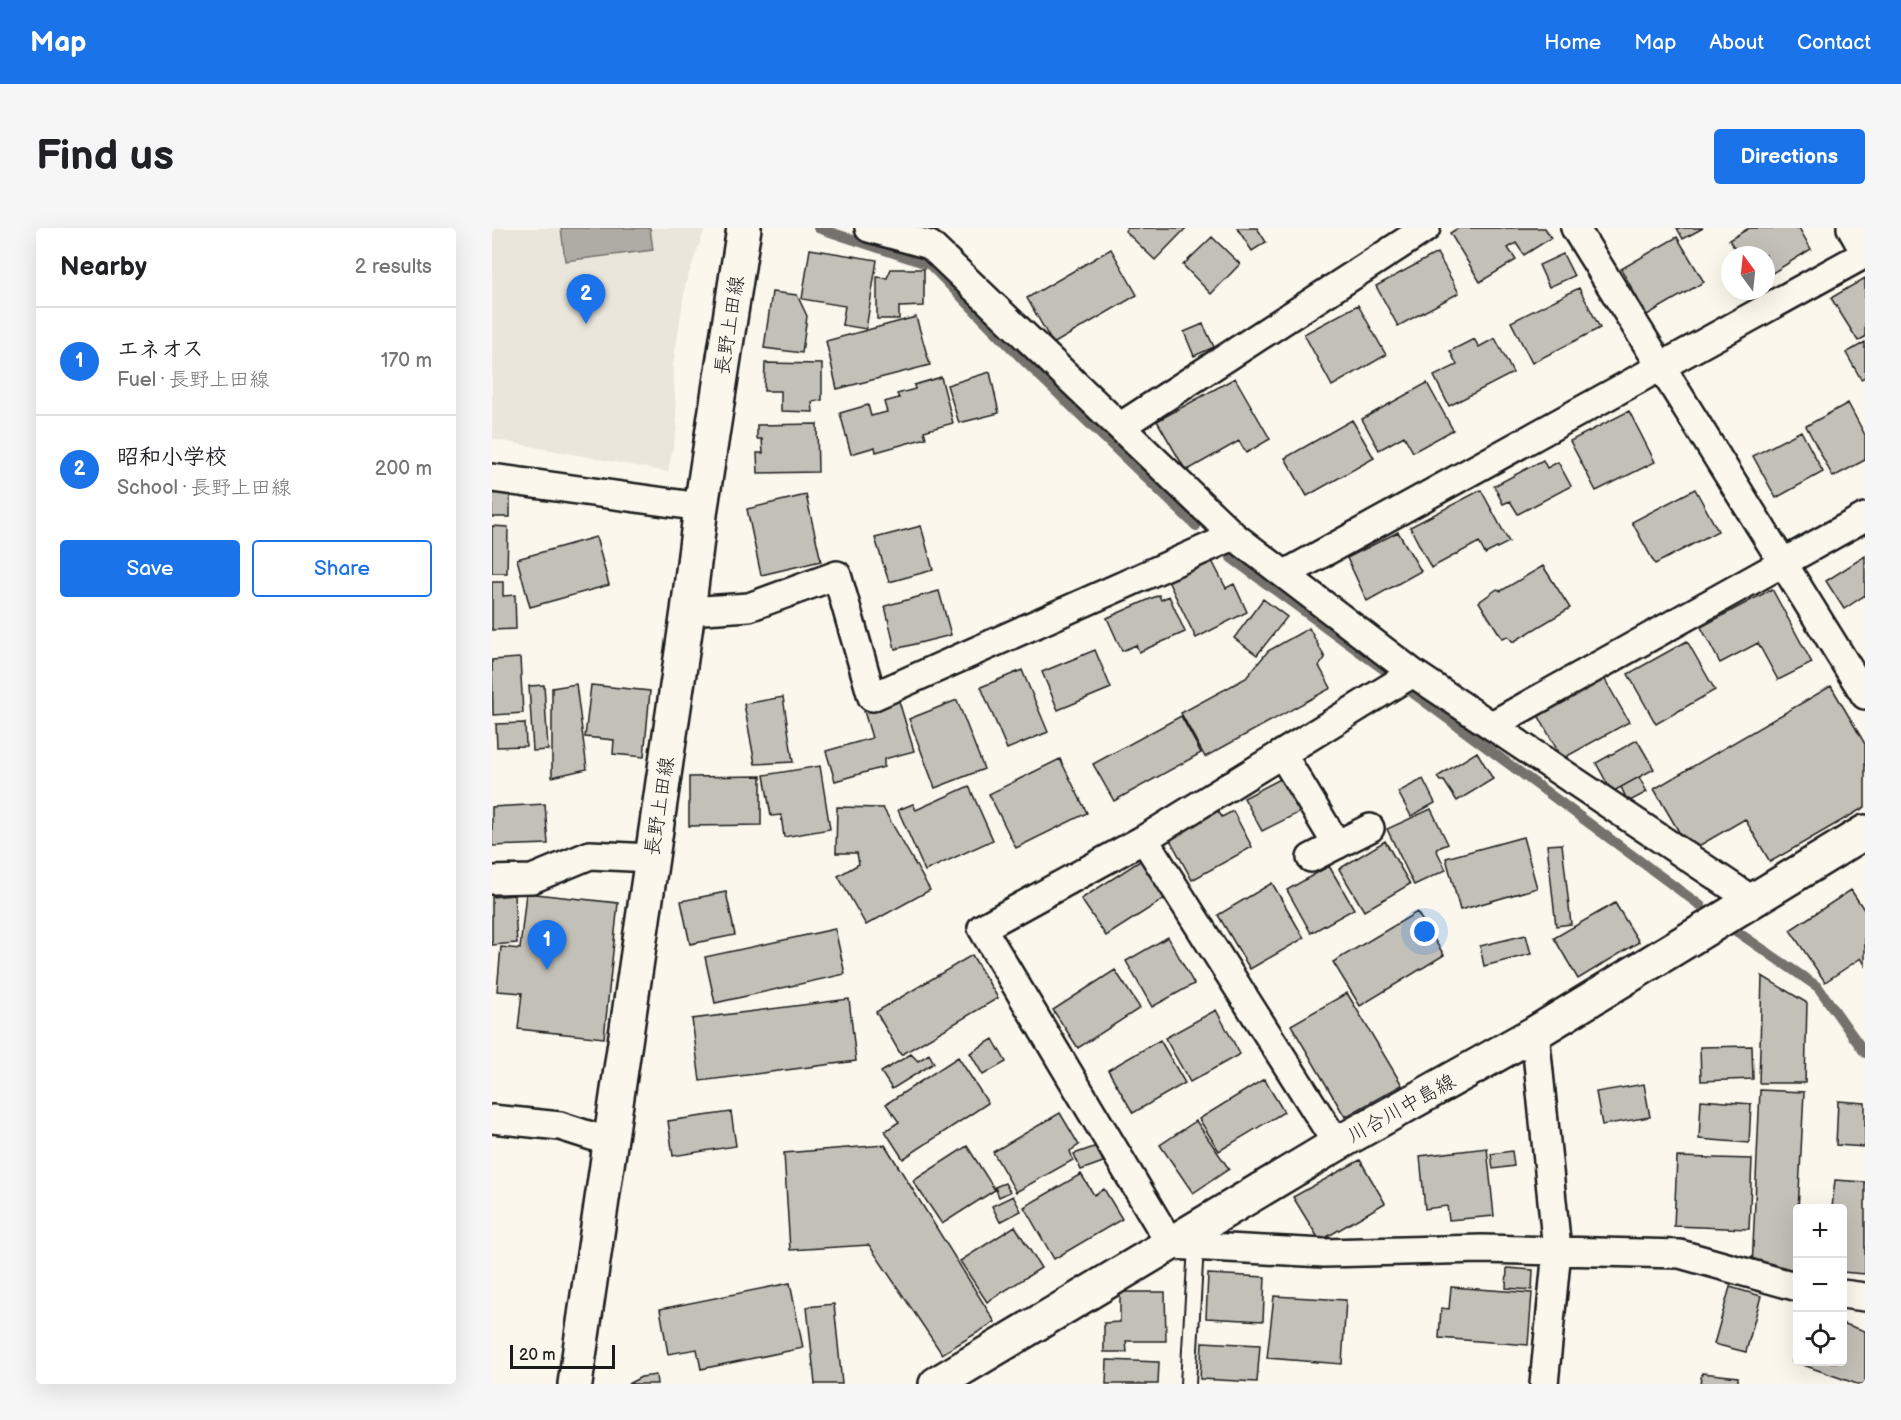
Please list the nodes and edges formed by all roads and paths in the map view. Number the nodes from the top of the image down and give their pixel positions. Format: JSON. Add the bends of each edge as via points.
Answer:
{"nodes":[{"id":1,"x":744,"y":228,"type":"edge"},
{"id":2,"x":869,"y":228,"type":"edge"},
{"id":3,"x":1426,"y":228,"type":"edge"},
{"id":4,"x":1575,"y":228,"type":"edge"},
{"id":5,"x":1851,"y":228,"type":"edge"},
{"id":6,"x":1865,"y":254,"type":"edge"},
{"id":7,"x":1661,"y":367,"type":"junction"},
{"id":8,"x":1120,"y":426,"type":"junction"},
{"id":9,"x":492,"y":478,"type":"edge"},
{"id":10,"x":702,"y":507,"type":"junction"},
{"id":11,"x":1865,"y":517,"type":"edge"},
{"id":12,"x":1234,"y":536,"type":"junction"},
{"id":13,"x":1782,"y":563,"type":"junction"},
{"id":14,"x":1285,"y":574,"type":"junction"},
{"id":15,"x":688,"y":611,"type":"junction"},
{"id":16,"x":1413,"y":673,"type":"junction"},
{"id":17,"x":1865,"y":695,"type":"edge"},
{"id":18,"x":1492,"y":725,"type":"junction"},
{"id":19,"x":1282,"y":754,"type":"junction"},
{"id":20,"x":1370,"y":828,"type":"dead end"},
{"id":21,"x":1865,"y":832,"type":"edge"},
{"id":22,"x":1144,"y":839,"type":"junction"},
{"id":23,"x":1337,"y":845,"type":"junction"},
{"id":24,"x":651,"y":858,"type":"junction"},
{"id":25,"x":1311,"y":858,"type":"dead end"},
{"id":26,"x":492,"y":880,"type":"edge"},
{"id":27,"x":1752,"y":900,"type":"junction"},
{"id":28,"x":1535,"y":1033,"type":"junction"},
{"id":29,"x":492,"y":1119,"type":"edge"},
{"id":30,"x":610,"y":1142,"type":"junction"},
{"id":31,"x":1338,"y":1144,"type":"junction"},
{"id":32,"x":1184,"y":1245,"type":"junction"},
{"id":33,"x":1557,"y":1250,"type":"junction"},
{"id":34,"x":1793,"y":1286,"type":"edge"},
{"id":35,"x":1847,"y":1295,"type":"edge"},
{"id":36,"x":1865,"y":1297,"type":"edge"},
{"id":37,"x":575,"y":1384,"type":"edge"},
{"id":38,"x":936,"y":1384,"type":"edge"},
{"id":39,"x":1188,"y":1384,"type":"edge"},
{"id":40,"x":1544,"y":1384,"type":"edge"}],
"edges":[{"from":1,"to":10,"type":"main road","name":"長野上田線"},
{"from":2,"to":8,"type":"street","via":[[930,245]]},
{"from":3,"to":8,"type":"street"},
{"from":4,"to":7,"type":"street"},
{"from":5,"to":6,"type":"street"},
{"from":6,"to":7,"type":"street"},
{"from":7,"to":13,"type":"street"},
{"from":7,"to":14,"type":"street"},
{"from":8,"to":12,"type":"street"},
{"from":9,"to":10,"type":"street"},
{"from":10,"to":15,"type":"main road","name":"長野上田線"},
{"from":11,"to":13,"type":"street"},
{"from":12,"to":14,"type":"street"},
{"from":12,"to":15,"type":"street","via":[[872,697],[837,575],[749,607]]},
{"from":13,"to":17,"type":"street"},
{"from":13,"to":18,"type":"street"},
{"from":14,"to":16,"type":"street"},
{"from":15,"to":24,"type":"main road","name":"長野上田線"},
{"from":16,"to":18,"type":"street"},
{"from":16,"to":19,"type":"street"},
{"from":18,"to":27,"type":"street"},
{"from":19,"to":22,"type":"street"},
{"from":19,"to":23,"type":"street"},
{"from":20,"to":23,"type":"street"},
{"from":21,"to":27,"type":"main road","name":"川合川中島線"},
{"from":22,"to":31,"type":"street"},
{"from":22,"to":32,"type":"street","via":[[982,928]]},
{"from":23,"to":25,"type":"street"},
{"from":24,"to":26,"type":"street","via":[[590,855],[532,879]]},
{"from":24,"to":30,"type":"main road","name":"長野上田線"},
{"from":27,"to":28,"type":"main road","name":"川合川中島線"},
{"from":28,"to":31,"type":"main road","name":"川合川中島線"},
{"from":28,"to":33,"type":"street"},
{"from":29,"to":30,"type":"street","via":[[560,1126]]},
{"from":30,"to":37,"type":"main road","name":"長野上田線"},
{"from":31,"to":32,"type":"main road","name":"川合川中島線"},
{"from":32,"to":33,"type":"street","via":[[1324,1253]]},
{"from":32,"to":38,"type":"main road","name":"川合川中島線"},
{"from":32,"to":39,"type":"lane"},
{"from":33,"to":34,"type":"street","via":[[1680,1254]]},
{"from":33,"to":40,"type":"street"},
{"from":35,"to":36,"type":"street"}]}
